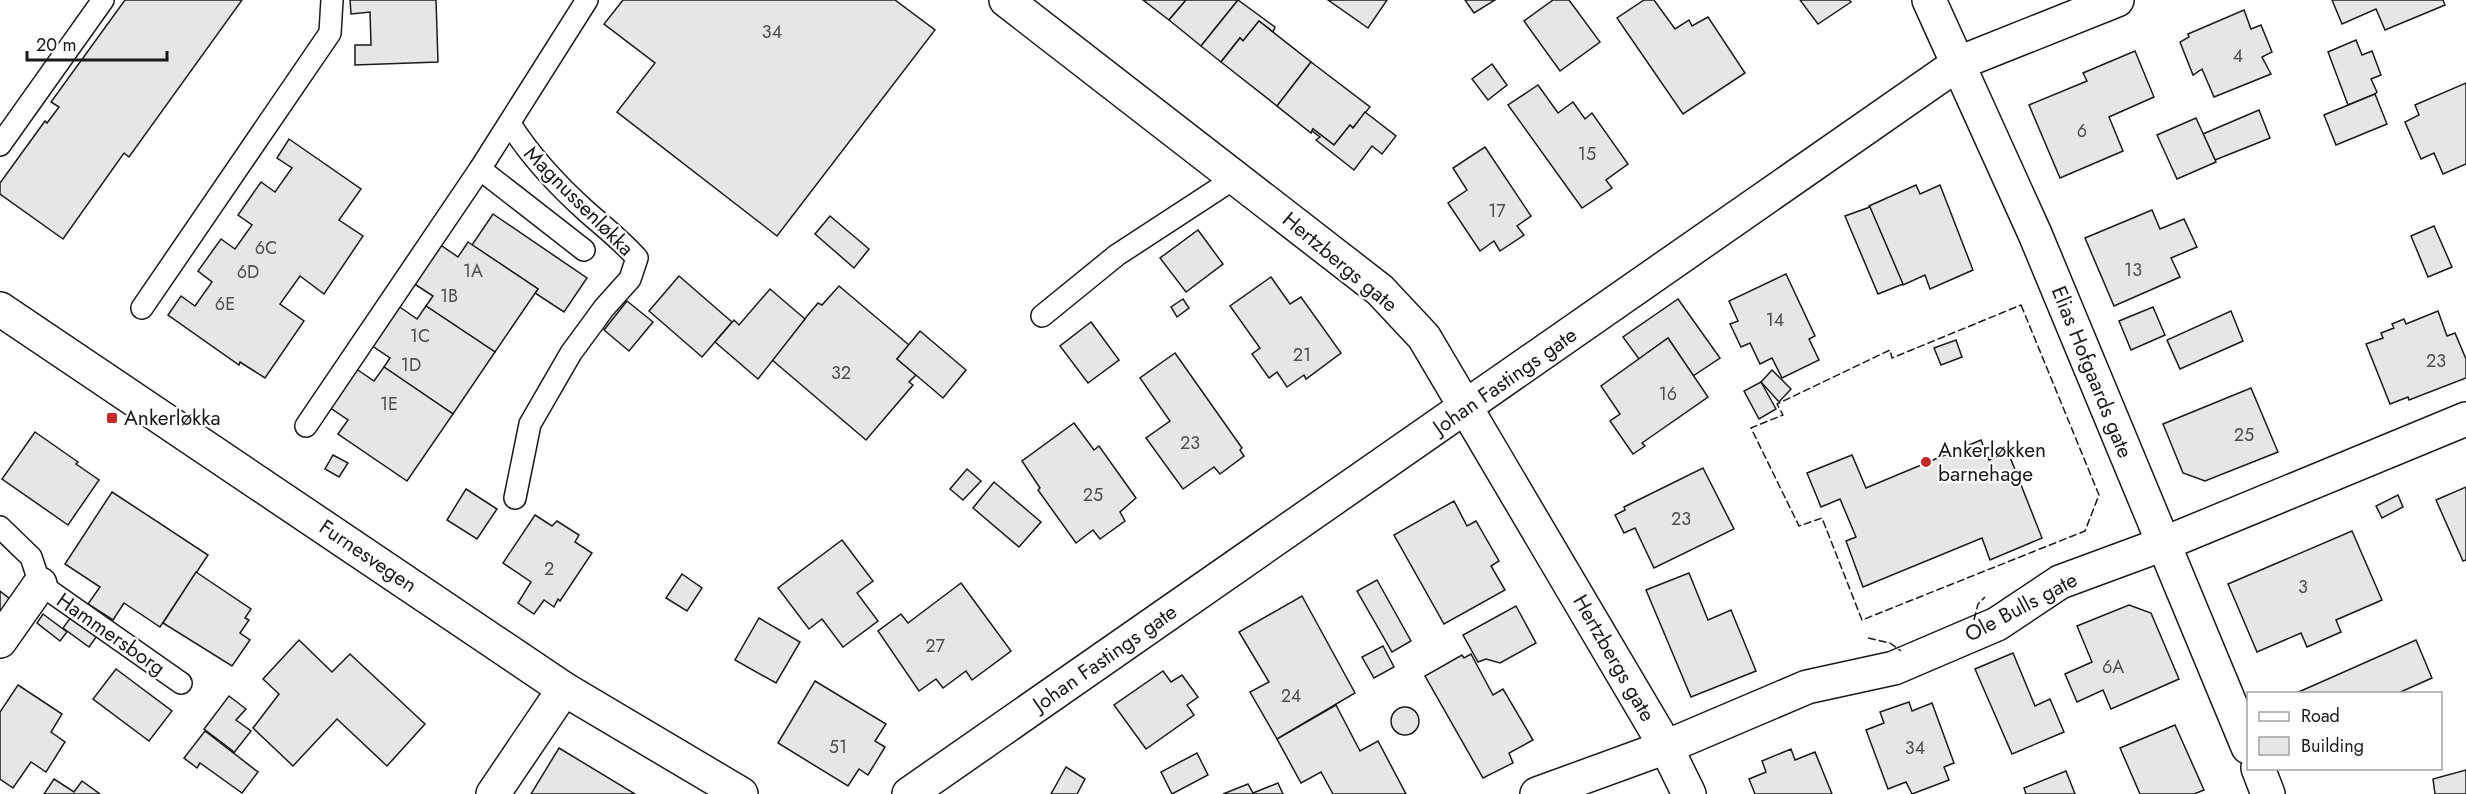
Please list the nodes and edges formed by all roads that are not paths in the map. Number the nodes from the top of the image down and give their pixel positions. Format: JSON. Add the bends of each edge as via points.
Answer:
{"nodes":[{"id":1,"x":103,"y":0,"type":"edge"},
{"id":2,"x":332,"y":0,"type":"edge"},
{"id":3,"x":587,"y":0,"type":"edge"},
{"id":4,"x":1006,"y":0,"type":"edge"},
{"id":5,"x":1929,"y":0,"type":"edge"},
{"id":6,"x":2117,"y":0,"type":"edge"},
{"id":7,"x":1959,"y":63,"type":"junction"},
{"id":8,"x":510,"y":124,"type":"junction"},
{"id":9,"x":0,"y":145,"type":"edge"},
{"id":10,"x":480,"y":169,"type":"junction"},
{"id":11,"x":1235,"y":178,"type":"junction"},
{"id":12,"x":584,"y":250,"type":"dead end"},
{"id":13,"x":142,"y":308,"type":"dead end"},
{"id":14,"x":0,"y":309,"type":"edge"},
{"id":15,"x":1042,"y":316,"type":"dead end"},
{"id":16,"x":1467,"y":408,"type":"junction"},
{"id":17,"x":2466,"y":419,"type":"edge"},
{"id":18,"x":306,"y":426,"type":"dead end"},
{"id":19,"x":515,"y":498,"type":"dead end"},
{"id":20,"x":0,"y":526,"type":"edge"},
{"id":21,"x":2163,"y":544,"type":"junction"},
{"id":22,"x":40,"y":584,"type":"junction"},
{"id":23,"x":0,"y":641,"type":"edge"},
{"id":24,"x":181,"y":683,"type":"dead end"},
{"id":25,"x":564,"y":689,"type":"junction"},
{"id":26,"x":2247,"y":745,"type":"edge"},
{"id":27,"x":1666,"y":747,"type":"junction"},
{"id":28,"x":2259,"y":770,"type":"edge"},
{"id":29,"x":493,"y":794,"type":"edge"},
{"id":30,"x":741,"y":794,"type":"edge"},
{"id":31,"x":909,"y":794,"type":"edge"},
{"id":32,"x":1538,"y":794,"type":"edge"},
{"id":33,"x":1689,"y":794,"type":"edge"},
{"id":34,"x":2268,"y":794,"type":"edge"}],
"edges":[{"from":1,"to":9,"type":"lane"},
{"from":2,"to":13,"type":"lane","via":[[330,33]]},
{"from":3,"to":8,"type":"lane","name":"Magnussenløkka"},
{"from":4,"to":11,"type":"street","name":"Hertzbergs gate"},
{"from":5,"to":7,"type":"street","name":"Elias Hofgaards gate"},
{"from":6,"to":7,"type":"street","name":"Johan Fastings gate"},
{"from":7,"to":16,"type":"street","name":"Johan Fastings gate"},
{"from":7,"to":21,"type":"street","name":"Elias Hofgaards gate","via":[[2035,234]]},
{"from":8,"to":10,"type":"lane","name":"Magnussenløkka"},
{"from":8,"to":19,"type":"lane","name":"Magnussenløkka","via":[[529,154],[637,258],[630,279],[571,353],[530,424]]},
{"from":10,"to":12,"type":"lane","name":"Magnussenløkka"},
{"from":10,"to":18,"type":"lane","name":"Magnussenløkka"},
{"from":11,"to":15,"type":"lane","via":[[1117,255]]},
{"from":11,"to":16,"type":"street","name":"Hertzbergs gate","via":[[1380,290],[1424,337]]},
{"from":14,"to":25,"type":"street","name":"Furnesvegen"},
{"from":16,"to":27,"type":"street","name":"Hertzbergs gate"},
{"from":16,"to":31,"type":"street","name":"Johan Fastings gate"},
{"from":17,"to":21,"type":"street","name":"Ole Bulls gate"},
{"from":20,"to":22,"type":"lane","name":"Hammersborg","via":[[31,557]]},
{"from":21,"to":26,"type":"street","name":"Elias Hofgaards gate"},
{"from":21,"to":27,"type":"street","name":"Ole Bulls gate","via":[[2060,582],[1997,624],[1894,668],[1807,687]]},
{"from":22,"to":23,"type":"street","name":"Hammersborg"},
{"from":22,"to":24,"type":"lane","name":"Hammersborg"},
{"from":25,"to":29,"type":"street"},
{"from":25,"to":30,"type":"street","name":"Furnesvegen"},
{"from":27,"to":32,"type":"street","name":"Ole Bulls gate"},
{"from":27,"to":33,"type":"street","name":"Hertzbergs gate"},
{"from":28,"to":34,"type":"street"}]}
